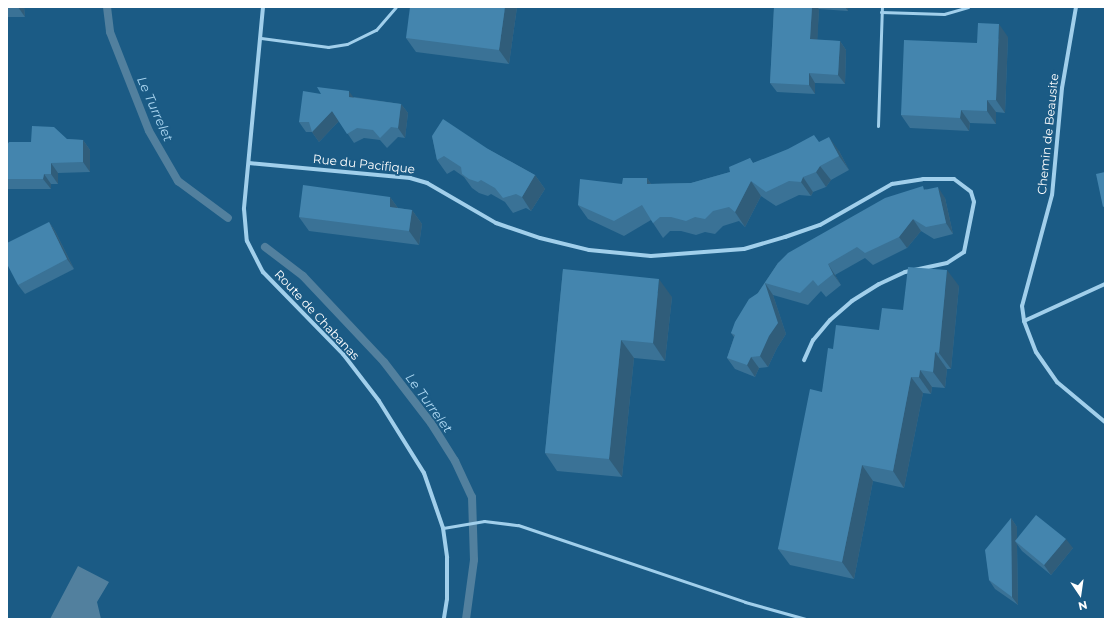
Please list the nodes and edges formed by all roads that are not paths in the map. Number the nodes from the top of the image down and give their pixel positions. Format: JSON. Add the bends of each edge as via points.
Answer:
{"nodes":[{"id":1,"x":263,"y":7,"type":"edge"},
{"id":2,"x":396,"y":7,"type":"edge"},
{"id":3,"x":882,"y":7,"type":"edge"},
{"id":4,"x":968,"y":7,"type":"edge"},
{"id":5,"x":1076,"y":7,"type":"edge"},
{"id":6,"x":881,"y":12,"type":"junction"},
{"id":7,"x":261,"y":38,"type":"junction"},
{"id":8,"x":878,"y":126,"type":"dead end"},
{"id":9,"x":249,"y":163,"type":"junction"},
{"id":10,"x":1105,"y":284,"type":"edge"},
{"id":11,"x":1024,"y":321,"type":"junction"},
{"id":12,"x":804,"y":360,"type":"dead end"},
{"id":13,"x":1105,"y":422,"type":"edge"},
{"id":14,"x":443,"y":528,"type":"junction"},
{"id":15,"x":444,"y":619,"type":"edge"},
{"id":16,"x":806,"y":619,"type":"edge"}],
"edges":[{"from":1,"to":7,"type":"street","name":"Route de Chabanas"},
{"from":2,"to":7,"type":"lane","via":[[376,30],[347,44],[328,47]]},
{"from":3,"to":6,"type":"lane"},
{"from":4,"to":6,"type":"lane","via":[[944,14]]},
{"from":5,"to":11,"type":"street","name":"Chemin de Beausite","via":[[1062,88],[1052,195],[1022,306]]},
{"from":6,"to":8,"type":"lane"},
{"from":7,"to":9,"type":"street","name":"Route de Chabanas"},
{"from":9,"to":12,"type":"street","name":"Rue du Pacifique","via":[[410,178],[427,183],[496,223],[540,238],[589,250],[651,256],[744,249],[785,238],[820,225],[892,184],[923,178],[954,179],[971,192],[974,202],[964,252],[947,263],[905,272],[852,301],[830,320],[813,340]]},
{"from":9,"to":14,"type":"street","name":"Route de Chabanas","via":[[244,221],[247,242],[253,257],[263,272],[342,354],[379,401],[424,474]]},
{"from":10,"to":11,"type":"street"},
{"from":11,"to":13,"type":"street","name":"Chemin de Beausite","via":[[1036,352],[1057,382]]},
{"from":14,"to":15,"type":"street","name":"Route de Chabanas","via":[[447,558],[447,599]]},
{"from":14,"to":16,"type":"lane","via":[[460,523],[484,521],[518,525],[745,602]]}]}
